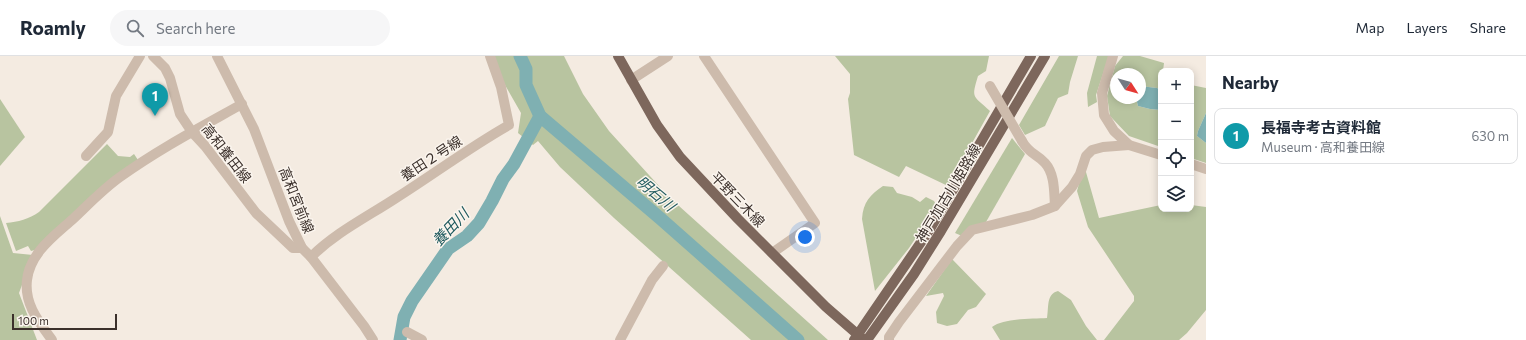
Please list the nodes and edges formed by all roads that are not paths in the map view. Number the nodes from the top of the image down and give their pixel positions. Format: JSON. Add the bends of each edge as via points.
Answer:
{"nodes":[{"id":1,"x":140,"y":56,"type":"edge"},
{"id":2,"x":154,"y":56,"type":"edge"},
{"id":3,"x":217,"y":56,"type":"edge"},
{"id":4,"x":490,"y":56,"type":"edge"},
{"id":5,"x":618,"y":56,"type":"edge"},
{"id":6,"x":668,"y":56,"type":"edge"},
{"id":7,"x":704,"y":56,"type":"edge"},
{"id":8,"x":1031,"y":56,"type":"edge"},
{"id":9,"x":1045,"y":56,"type":"edge"},
{"id":10,"x":1113,"y":56,"type":"edge"},
{"id":11,"x":631,"y":80,"type":"junction"},
{"id":12,"x":990,"y":86,"type":"dead end"},
{"id":13,"x":242,"y":104,"type":"junction"},
{"id":14,"x":192,"y":132,"type":"junction"},
{"id":15,"x":1130,"y":145,"type":"junction"},
{"id":16,"x":1158,"y":153,"type":"edge"},
{"id":17,"x":86,"y":156,"type":"dead end"},
{"id":18,"x":1194,"y":165,"type":"edge"},
{"id":19,"x":1206,"y":169,"type":"edge"},
{"id":20,"x":1055,"y":206,"type":"junction"},
{"id":21,"x":302,"y":248,"type":"junction"},
{"id":22,"x":772,"y":253,"type":"junction"},
{"id":23,"x":311,"y":257,"type":"junction"},
{"id":24,"x":662,"y":266,"type":"dead end"},
{"id":25,"x":407,"y":332,"type":"dead end"},
{"id":26,"x":861,"y":339,"type":"edge"},
{"id":27,"x":52,"y":340,"type":"edge"},
{"id":28,"x":373,"y":340,"type":"edge"},
{"id":29,"x":422,"y":340,"type":"edge"},
{"id":30,"x":620,"y":340,"type":"edge"},
{"id":31,"x":889,"y":340,"type":"edge"}],
"edges":[{"from":1,"to":17,"type":"street","via":[[116,96],[108,132]]},
{"from":2,"to":14,"type":"street","name":"高和養田線","via":[[170,78],[180,114]]},
{"from":3,"to":13,"type":"street","name":"高和宮前線"},
{"from":4,"to":23,"type":"street","name":"養田２号線","via":[[501,87],[509,125],[375,210],[322,246]]},
{"from":5,"to":11,"type":"main road","name":"平野三木線"},
{"from":6,"to":11,"type":"street"},
{"from":7,"to":22,"type":"street","via":[[815,224]]},
{"from":8,"to":26,"type":"main road","name":"神戸加古川姫路線","via":[[930,229]]},
{"from":9,"to":26,"type":"main road","name":"神戸加古川姫路線","via":[[946,225],[914,274]]},
{"from":10,"to":15,"type":"street","via":[[1102,93],[1104,115],[1114,131]]},
{"from":11,"to":22,"type":"main road","name":"平野三木線","via":[[657,125],[680,157]]},
{"from":12,"to":20,"type":"street","bridge":true,"via":[[1026,149],[1045,163],[1052,178]]},
{"from":13,"to":14,"type":"street"},
{"from":13,"to":21,"type":"street","name":"高和宮前線"},
{"from":14,"to":21,"type":"street","name":"高和養田線","via":[[256,213],[293,248]]},
{"from":14,"to":27,"type":"street","via":[[119,177],[50,239],[37,254],[29,270],[27,296],[32,311]]},
{"from":15,"to":16,"type":"street"},
{"from":15,"to":20,"type":"street","via":[[1092,150],[1086,156],[1072,187]]},
{"from":18,"to":19,"type":"street"},
{"from":20,"to":31,"type":"street","via":[[1032,215],[972,230],[899,322]]},
{"from":21,"to":23,"type":"street","name":"高和宮前線"},
{"from":22,"to":26,"type":"main road","name":"平野三木線"},
{"from":23,"to":28,"type":"street","name":"高和宮前線"},
{"from":24,"to":30,"type":"street"},
{"from":25,"to":29,"type":"street"}]}
